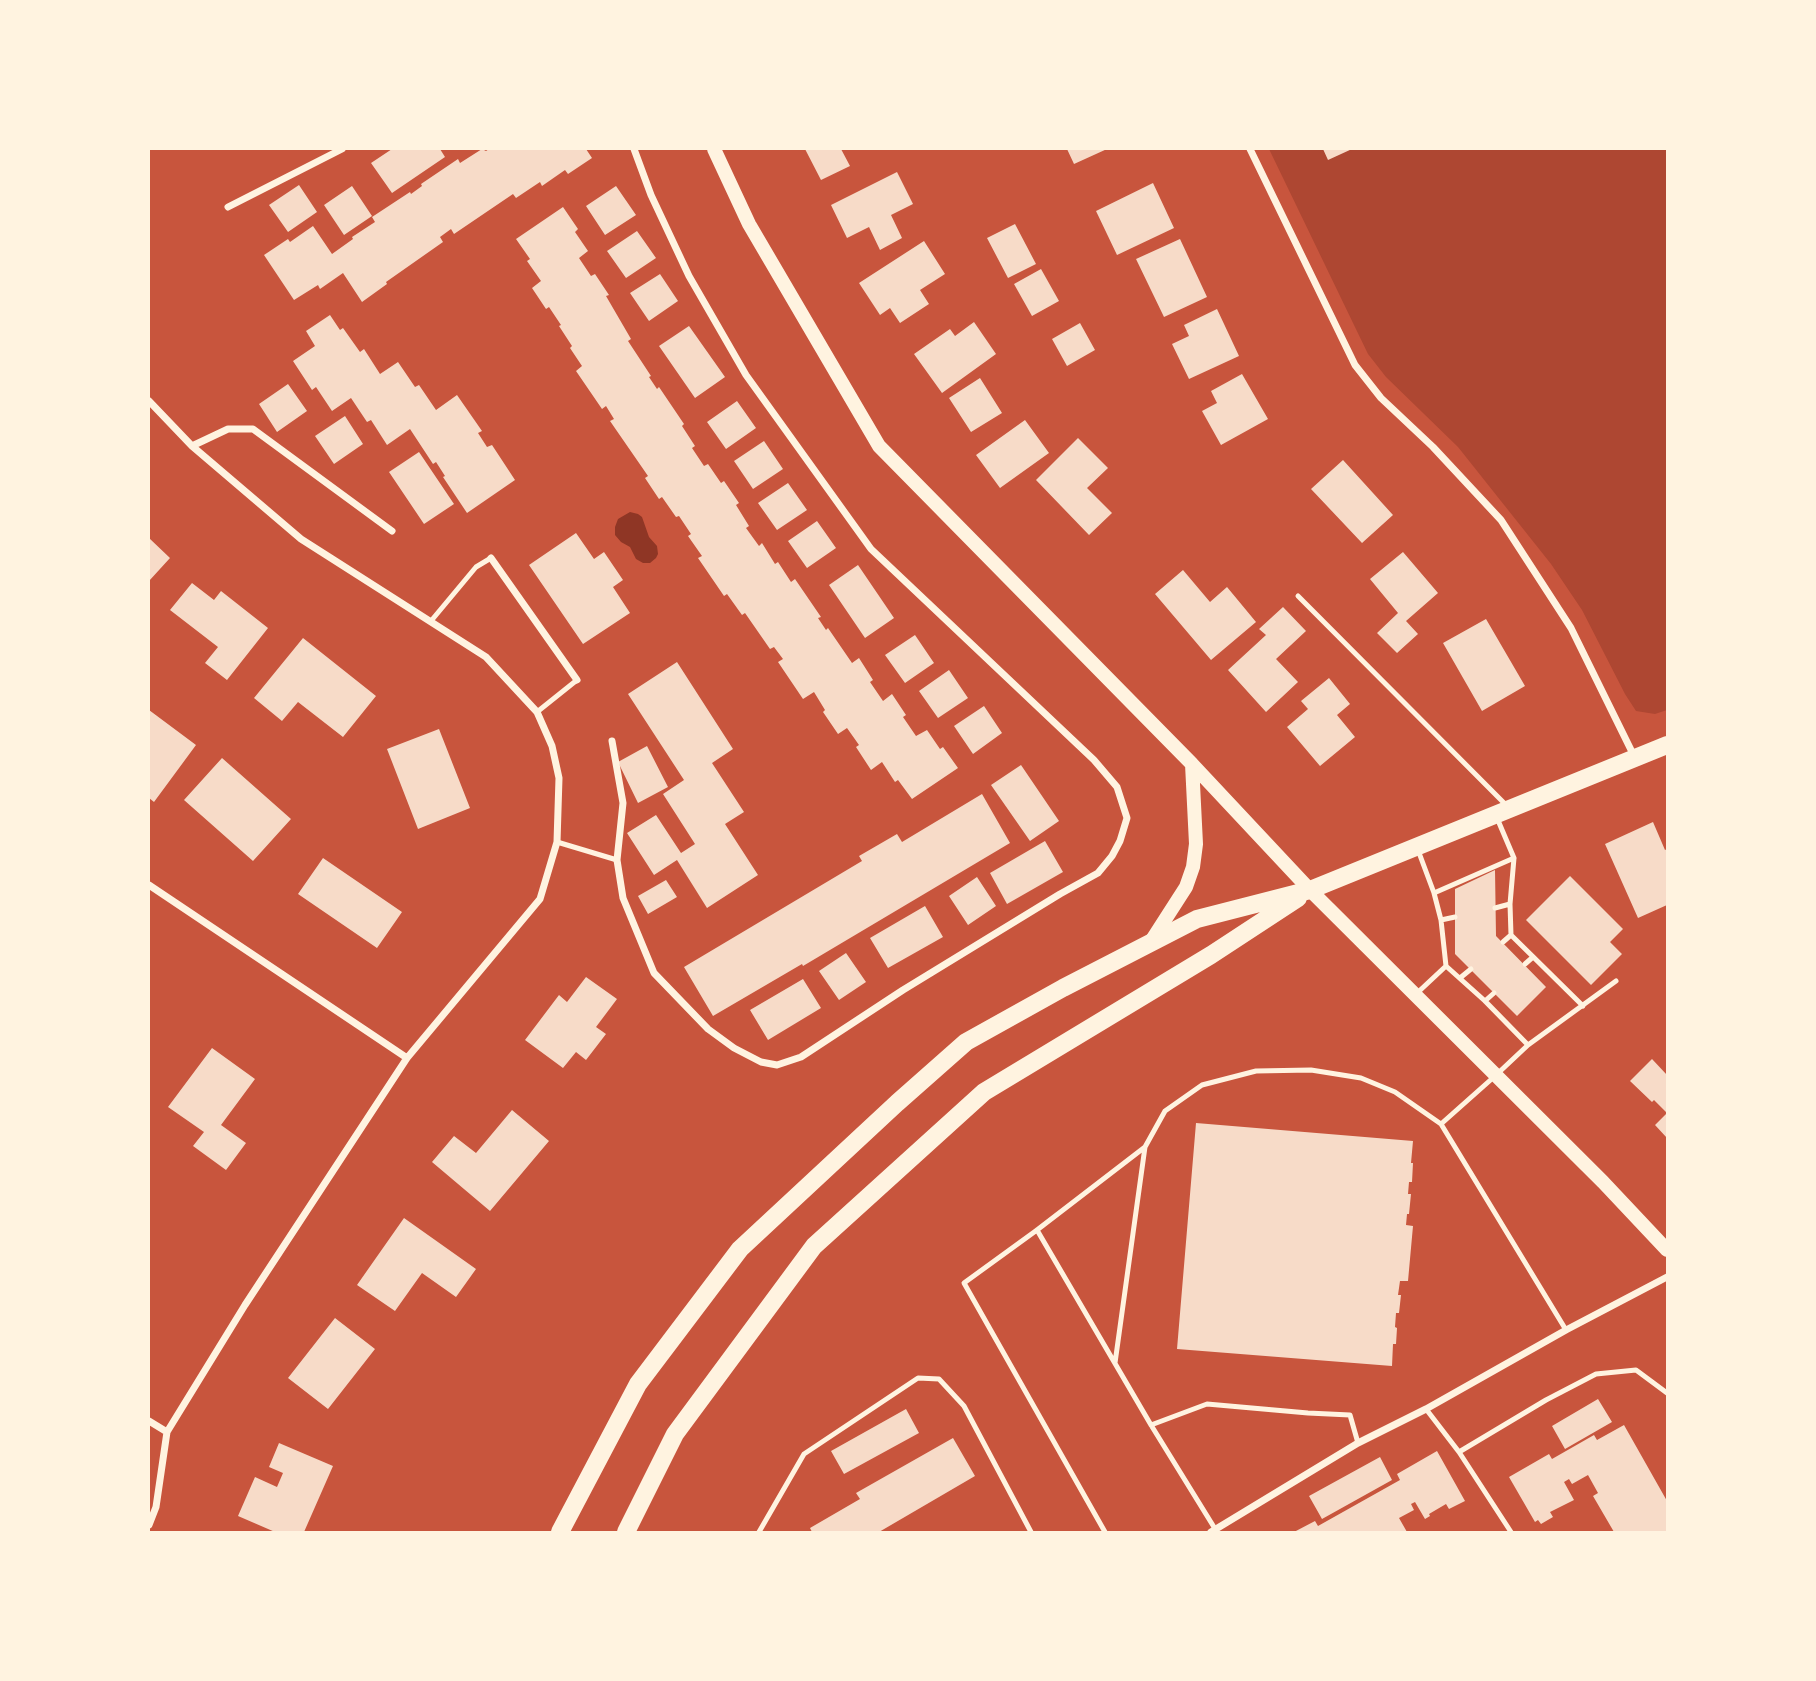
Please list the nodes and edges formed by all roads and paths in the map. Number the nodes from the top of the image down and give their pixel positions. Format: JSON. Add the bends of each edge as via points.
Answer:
{"nodes":[{"id":1,"x":342,"y":149,"type":"edge"},
{"id":2,"x":634,"y":149,"type":"edge"},
{"id":3,"x":713,"y":149,"type":"edge"},
{"id":4,"x":1250,"y":149,"type":"edge"},
{"id":5,"x":228,"y":207,"type":"dead end"},
{"id":6,"x":149,"y":401,"type":"edge"},
{"id":7,"x":192,"y":446,"type":"junction"},
{"id":8,"x":392,"y":531,"type":"dead end"},
{"id":9,"x":491,"y":558,"type":"joint"},
{"id":10,"x":1298,"y":596,"type":"dead end"},
{"id":11,"x":431,"y":621,"type":"junction"},
{"id":12,"x":577,"y":680,"type":"joint"},
{"id":13,"x":537,"y":712,"type":"junction"},
{"id":14,"x":612,"y":741,"type":"dead end"},
{"id":15,"x":1667,"y":745,"type":"edge"},
{"id":16,"x":1636,"y":759,"type":"junction"},
{"id":17,"x":1192,"y":764,"type":"junction"},
{"id":18,"x":1503,"y":812,"type":"junction"},
{"id":19,"x":557,"y":842,"type":"junction"},
{"id":20,"x":1417,"y":847,"type":"junction"},
{"id":21,"x":1514,"y":858,"type":"junction"},
{"id":22,"x":617,"y":860,"type":"junction"},
{"id":23,"x":149,"y":885,"type":"edge"},
{"id":24,"x":1310,"y":890,"type":"junction"},
{"id":25,"x":1434,"y":893,"type":"junction"},
{"id":26,"x":1510,"y":904,"type":"junction"},
{"id":27,"x":1495,"y":908,"type":"dead end"},
{"id":28,"x":1455,"y":917,"type":"dead end"},
{"id":29,"x":1441,"y":920,"type":"junction"},
{"id":30,"x":1511,"y":935,"type":"junction"},
{"id":31,"x":1503,"y":942,"type":"dead end"},
{"id":32,"x":1149,"y":943,"type":"junction"},
{"id":33,"x":1533,"y":957,"type":"junction"},
{"id":34,"x":1525,"y":964,"type":"dead end"},
{"id":35,"x":1446,"y":966,"type":"junction"},
{"id":36,"x":1471,"y":969,"type":"dead end"},
{"id":37,"x":1460,"y":978,"type":"junction"},
{"id":38,"x":1616,"y":981,"type":"dead end"},
{"id":39,"x":1494,"y":993,"type":"dead end"},
{"id":40,"x":1415,"y":995,"type":"junction"},
{"id":41,"x":1485,"y":1001,"type":"junction"},
{"id":42,"x":1583,"y":1006,"type":"junction"},
{"id":43,"x":1528,"y":1045,"type":"junction"},
{"id":44,"x":407,"y":1058,"type":"junction"},
{"id":45,"x":1496,"y":1076,"type":"junction"},
{"id":46,"x":1441,"y":1124,"type":"junction"},
{"id":47,"x":1145,"y":1147,"type":"junction"},
{"id":48,"x":1037,"y":1230,"type":"junction"},
{"id":49,"x":1664,"y":1243,"type":"edge"},
{"id":50,"x":1667,"y":1277,"type":"edge"},
{"id":51,"x":1566,"y":1330,"type":"junction"},
{"id":52,"x":1115,"y":1363,"type":"junction"},
{"id":53,"x":1667,"y":1394,"type":"edge"},
{"id":54,"x":1426,"y":1409,"type":"junction"},
{"id":55,"x":149,"y":1421,"type":"edge"},
{"id":56,"x":1151,"y":1425,"type":"junction"},
{"id":57,"x":167,"y":1433,"type":"junction"},
{"id":58,"x":1359,"y":1443,"type":"junction"},
{"id":59,"x":1459,"y":1452,"type":"junction"},
{"id":60,"x":149,"y":1525,"type":"edge"},
{"id":61,"x":559,"y":1532,"type":"edge"},
{"id":62,"x":626,"y":1532,"type":"edge"},
{"id":63,"x":759,"y":1532,"type":"edge"},
{"id":64,"x":1031,"y":1532,"type":"edge"},
{"id":65,"x":1105,"y":1532,"type":"edge"},
{"id":66,"x":1215,"y":1532,"type":"edge"},
{"id":67,"x":1511,"y":1532,"type":"edge"}],
"edges":[{"from":1,"to":5,"type":"street"},
{"from":2,"to":22,"type":"street","via":[[689,276],[746,375],[871,550],[1094,761],[1117,788],[1127,818],[1120,841],[1098,873],[903,990],[802,1057],[777,1065],[734,1048],[654,973],[623,898]]},
{"from":3,"to":17,"type":"main road","via":[[749,224],[879,446]]},
{"from":4,"to":16,"type":"street","via":[[1355,365],[1381,398],[1501,520],[1571,628]]},
{"from":6,"to":7,"type":"street"},
{"from":7,"to":8,"type":"street","via":[[228,429],[253,429]]},
{"from":7,"to":11,"type":"street","via":[[301,539]]},
{"from":9,"to":11,"type":"lane","via":[[476,567]]},
{"from":9,"to":12,"type":"street"},
{"from":10,"to":18,"type":"lane"},
{"from":11,"to":13,"type":"street","via":[[486,657]]},
{"from":12,"to":13,"type":"lane"},
{"from":13,"to":19,"type":"street","via":[[559,778]]},
{"from":14,"to":22,"type":"street","via":[[623,803]]},
{"from":15,"to":16,"type":"main road"},
{"from":16,"to":18,"type":"main road"},
{"from":17,"to":24,"type":"main road"},
{"from":17,"to":32,"type":"main road","via":[[1193,867],[1186,887]]},
{"from":18,"to":20,"type":"main road"},
{"from":18,"to":21,"type":"lane"},
{"from":19,"to":22,"type":"lane"},
{"from":19,"to":44,"type":"street","via":[[540,899]]},
{"from":20,"to":24,"type":"main road"},
{"from":20,"to":25,"type":"lane"},
{"from":21,"to":25,"type":"lane"},
{"from":21,"to":26,"type":"lane"},
{"from":23,"to":44,"type":"street"},
{"from":24,"to":32,"type":"main road","via":[[1197,919]]},
{"from":24,"to":40,"type":"main road"},
{"from":24,"to":62,"type":"main road","via":[[1211,956],[984,1092],[814,1246],[675,1434]]},
{"from":25,"to":29,"type":"lane"},
{"from":26,"to":27,"type":"lane"},
{"from":26,"to":30,"type":"lane"},
{"from":28,"to":29,"type":"lane"},
{"from":29,"to":35,"type":"lane"},
{"from":30,"to":31,"type":"lane"},
{"from":30,"to":33,"type":"lane"},
{"from":32,"to":61,"type":"main road","via":[[966,1042],[740,1249],[638,1384]]},
{"from":33,"to":34,"type":"lane"},
{"from":33,"to":42,"type":"lane"},
{"from":35,"to":37,"type":"lane"},
{"from":35,"to":40,"type":"lane"},
{"from":36,"to":37,"type":"lane"},
{"from":37,"to":41,"type":"lane"},
{"from":38,"to":42,"type":"lane"},
{"from":39,"to":41,"type":"lane"},
{"from":40,"to":45,"type":"main road"},
{"from":41,"to":43,"type":"lane"},
{"from":42,"to":43,"type":"lane"},
{"from":43,"to":45,"type":"lane"},
{"from":44,"to":57,"type":"street"},
{"from":45,"to":46,"type":"lane"},
{"from":45,"to":49,"type":"main road"},
{"from":46,"to":47,"type":"lane","via":[[1395,1092],[1361,1078],[1311,1070],[1256,1072],[1202,1085],[1166,1111]]},
{"from":46,"to":51,"type":"lane"},
{"from":47,"to":48,"type":"lane"},
{"from":47,"to":52,"type":"lane"},
{"from":48,"to":52,"type":"lane"},
{"from":48,"to":65,"type":"lane","via":[[964,1283]]},
{"from":50,"to":51,"type":"street"},
{"from":51,"to":54,"type":"street"},
{"from":52,"to":56,"type":"lane"},
{"from":53,"to":59,"type":"lane","via":[[1636,1370],[1596,1374]]},
{"from":54,"to":58,"type":"street"},
{"from":54,"to":59,"type":"lane"},
{"from":55,"to":57,"type":"street"},
{"from":56,"to":58,"type":"lane","via":[[1207,1404],[1350,1415]]},
{"from":56,"to":66,"type":"lane"},
{"from":57,"to":60,"type":"street"},
{"from":58,"to":66,"type":"street"},
{"from":59,"to":67,"type":"lane"},
{"from":63,"to":64,"type":"lane","via":[[803,1454],[918,1378],[939,1380],[964,1406]]}]}
